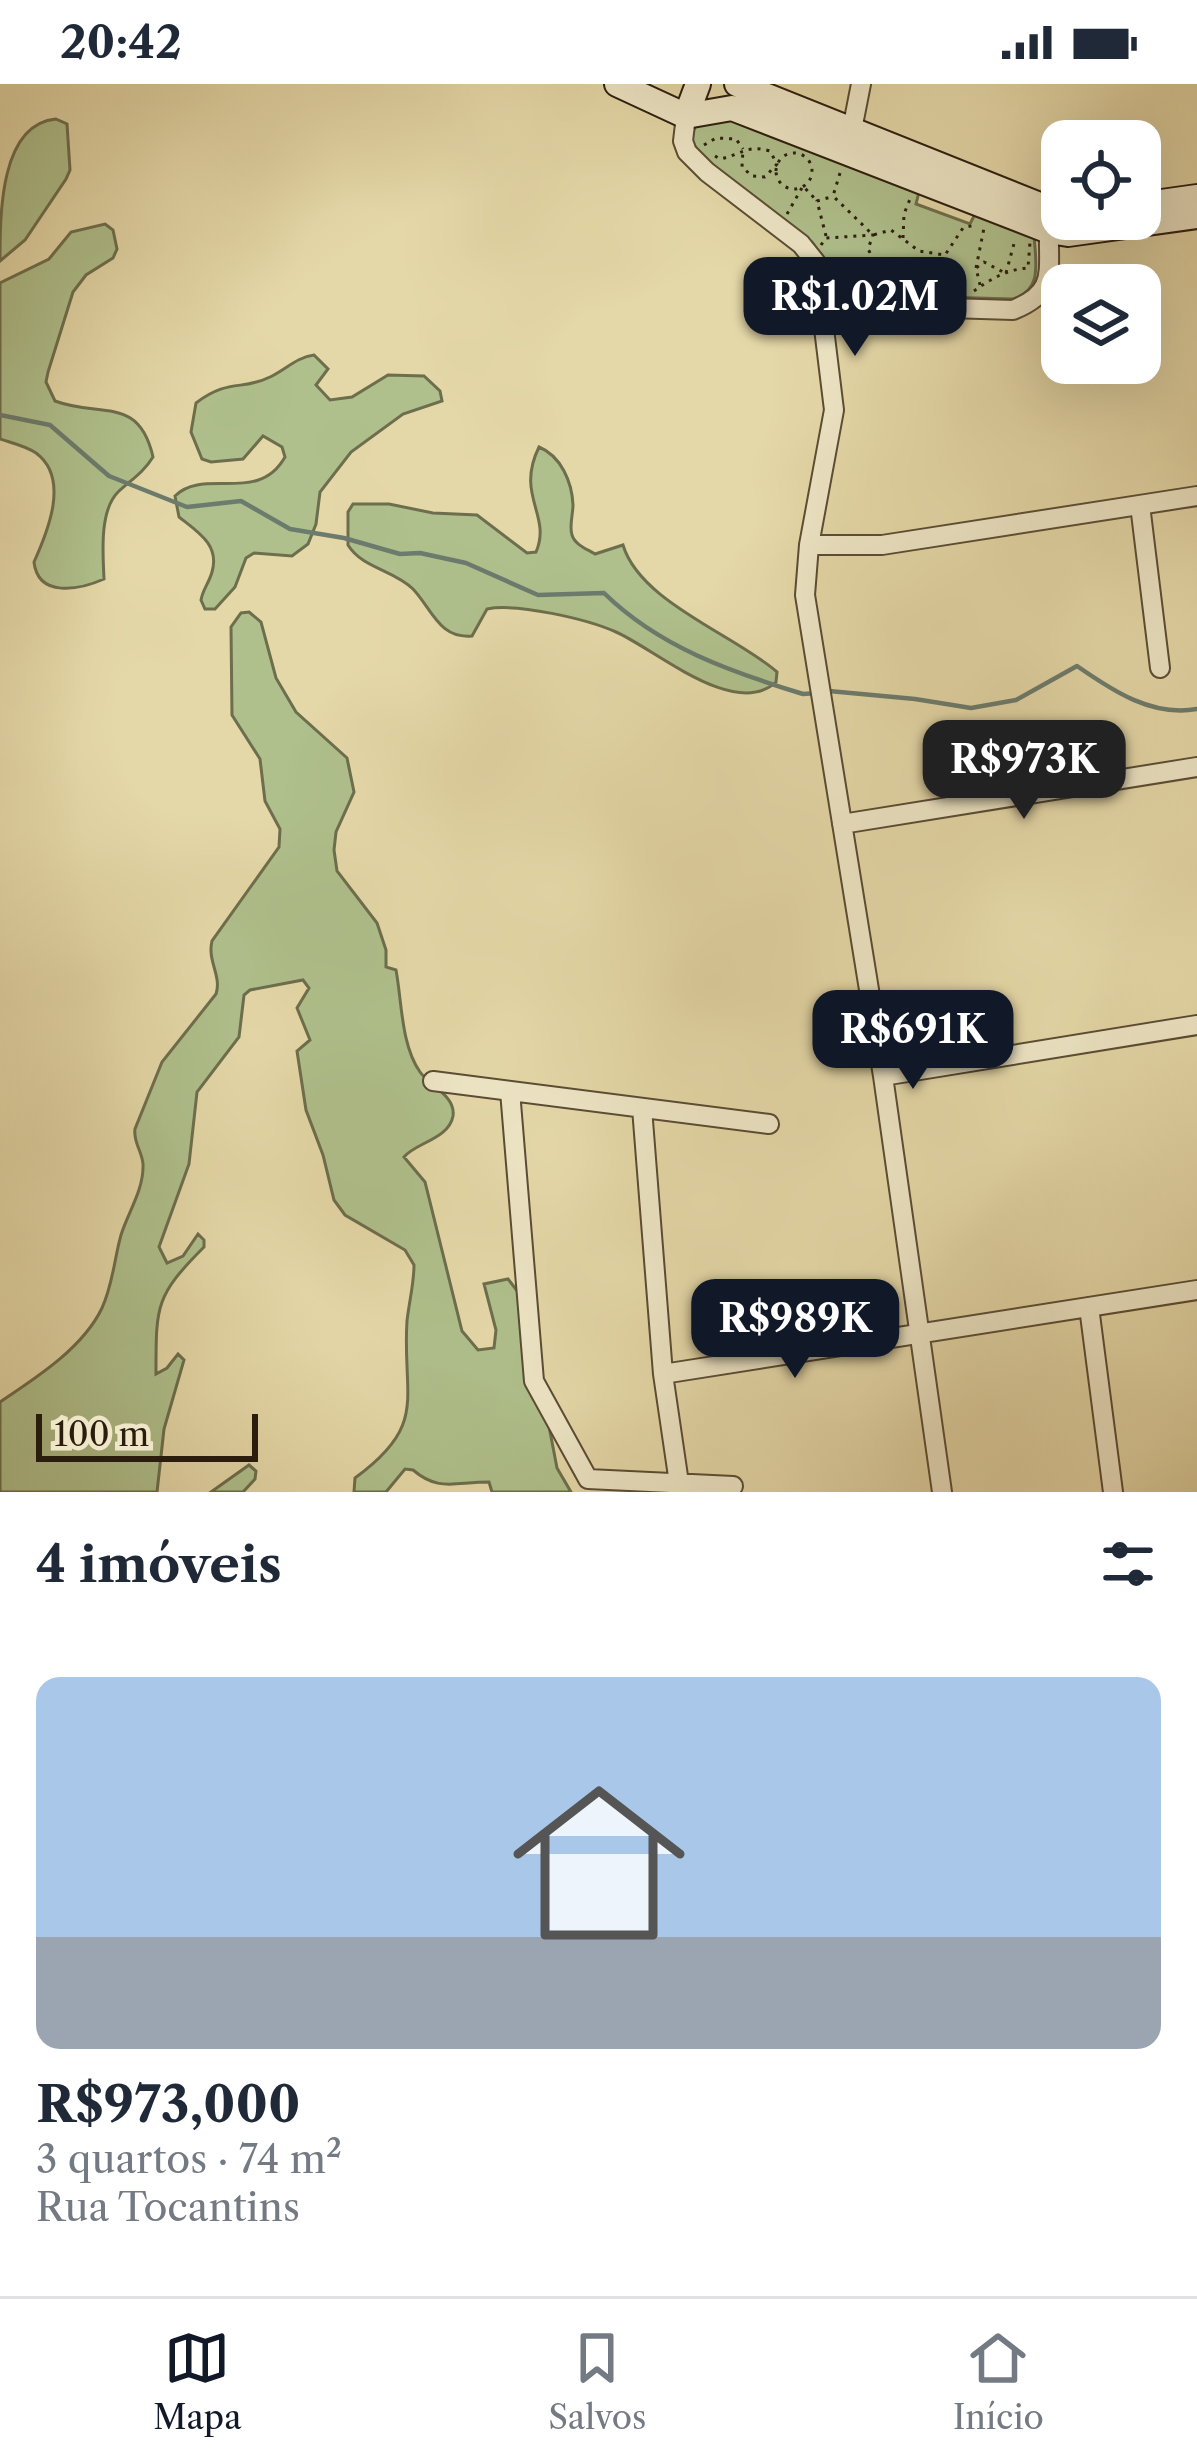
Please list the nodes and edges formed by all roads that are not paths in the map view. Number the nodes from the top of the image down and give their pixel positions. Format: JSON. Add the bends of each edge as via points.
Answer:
{"nodes":[{"id":1,"x":617,"y":84,"type":"edge"},
{"id":2,"x":698,"y":84,"type":"edge"},
{"id":3,"x":737,"y":84,"type":"edge"},
{"id":4,"x":861,"y":84,"type":"edge"},
{"id":5,"x":686,"y":116,"type":"junction"},
{"id":6,"x":848,"y":148,"type":"junction"},
{"id":7,"x":1197,"y":196,"type":"edge"},
{"id":8,"x":1161,"y":202,"type":"edge"},
{"id":9,"x":1197,"y":216,"type":"edge"},
{"id":10,"x":1161,"y":219,"type":"edge"},
{"id":11,"x":1041,"y":222,"type":"edge"},
{"id":12,"x":1053,"y":240,"type":"edge"},
{"id":13,"x":821,"y":304,"type":"junction"},
{"id":14,"x":1197,"y":496,"type":"edge"},
{"id":15,"x":1139,"y":505,"type":"junction"},
{"id":16,"x":809,"y":544,"type":"junction"},
{"id":17,"x":1160,"y":668,"type":"dead end"},
{"id":18,"x":1197,"y":766,"type":"edge"},
{"id":19,"x":842,"y":824,"type":"junction"},
{"id":20,"x":1197,"y":1025,"type":"edge"},
{"id":21,"x":883,"y":1076,"type":"junction"},
{"id":22,"x":433,"y":1081,"type":"dead end"},
{"id":23,"x":510,"y":1091,"type":"junction"},
{"id":24,"x":642,"y":1108,"type":"junction"},
{"id":25,"x":769,"y":1124,"type":"dead end"},
{"id":26,"x":1197,"y":1290,"type":"edge"},
{"id":27,"x":1089,"y":1307,"type":"junction"},
{"id":28,"x":919,"y":1335,"type":"junction"},
{"id":29,"x":662,"y":1374,"type":"junction"},
{"id":30,"x":679,"y":1483,"type":"junction"},
{"id":31,"x":733,"y":1486,"type":"dead end"},
{"id":32,"x":942,"y":1492,"type":"edge"},
{"id":33,"x":1113,"y":1492,"type":"edge"}],
"edges":[{"from":1,"to":5,"type":"street"},
{"from":2,"to":5,"type":"street"},
{"from":3,"to":6,"type":"street"},
{"from":4,"to":6,"type":"street"},
{"from":5,"to":6,"type":"street","via":[[732,108]]},
{"from":5,"to":13,"type":"street","via":[[688,152],[817,264]]},
{"from":6,"to":11,"type":"street"},
{"from":7,"to":8,"type":"street"},
{"from":9,"to":10,"type":"street"},
{"from":12,"to":13,"type":"street","via":[[1047,286],[1013,310]]},
{"from":13,"to":16,"type":"street","via":[[834,410]]},
{"from":14,"to":15,"type":"street"},
{"from":15,"to":16,"type":"street","via":[[882,545]]},
{"from":15,"to":17,"type":"street"},
{"from":16,"to":19,"type":"street","via":[[805,595]]},
{"from":18,"to":19,"type":"street"},
{"from":19,"to":21,"type":"street"},
{"from":20,"to":21,"type":"street"},
{"from":21,"to":28,"type":"street"},
{"from":22,"to":23,"type":"street"},
{"from":23,"to":24,"type":"street"},
{"from":23,"to":30,"type":"street","via":[[534,1381],[588,1479]]},
{"from":24,"to":25,"type":"street"},
{"from":24,"to":29,"type":"street"},
{"from":26,"to":27,"type":"street"},
{"from":27,"to":28,"type":"street"},
{"from":27,"to":33,"type":"street"},
{"from":28,"to":29,"type":"street"},
{"from":28,"to":32,"type":"street"},
{"from":29,"to":30,"type":"street"},
{"from":30,"to":31,"type":"street"}]}
